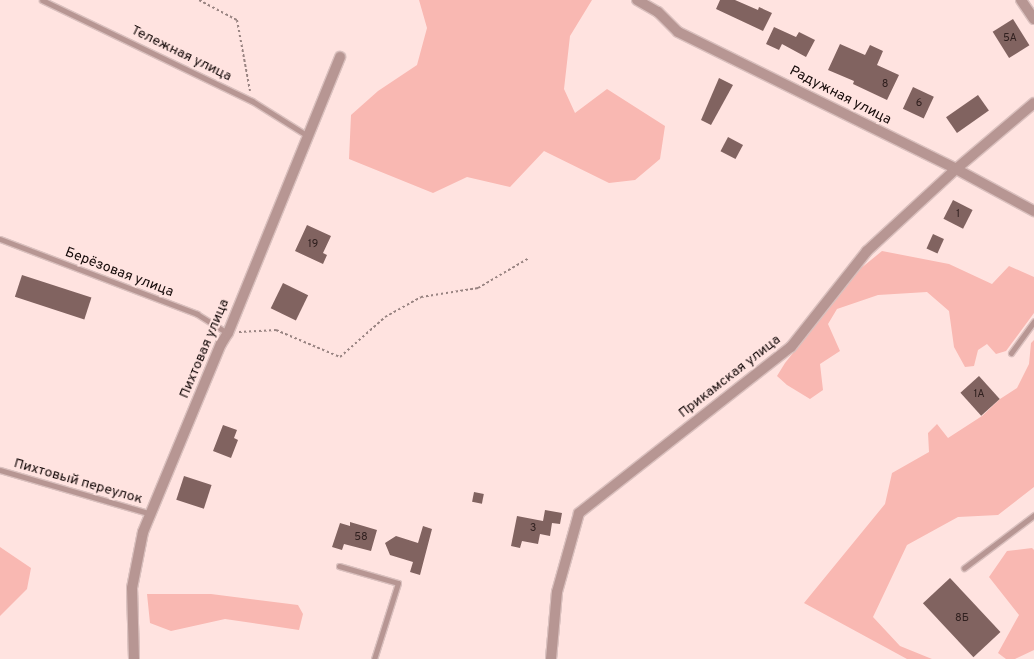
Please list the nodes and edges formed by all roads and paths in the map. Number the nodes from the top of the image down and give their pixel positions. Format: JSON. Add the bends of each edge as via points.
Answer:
{"nodes":[{"id":1,"x":42,"y":0,"type":"edge"},
{"id":2,"x":199,"y":0,"type":"edge"},
{"id":3,"x":637,"y":0,"type":"edge"},
{"id":4,"x":1021,"y":0,"type":"edge"},
{"id":5,"x":1034,"y":19,"type":"edge"},
{"id":6,"x":340,"y":57,"type":"dead end"},
{"id":7,"x":252,"y":101,"type":"junction"},
{"id":8,"x":1034,"y":103,"type":"edge"},
{"id":9,"x":308,"y":136,"type":"junction"},
{"id":10,"x":956,"y":169,"type":"junction"},
{"id":11,"x":1034,"y":210,"type":"edge"},
{"id":12,"x":0,"y":239,"type":"edge"},
{"id":13,"x":529,"y":258,"type":"dead end"},
{"id":14,"x":1034,"y":322,"type":"edge"},
{"id":15,"x":228,"y":333,"type":"junction"},
{"id":16,"x":1011,"y":353,"type":"dead end"},
{"id":17,"x":0,"y":470,"type":"edge"},
{"id":18,"x":151,"y":514,"type":"junction"},
{"id":19,"x":1034,"y":515,"type":"edge"},
{"id":20,"x":339,"y":566,"type":"dead end"},
{"id":21,"x":964,"y":568,"type":"dead end"},
{"id":22,"x":134,"y":659,"type":"edge"},
{"id":23,"x":374,"y":659,"type":"edge"},
{"id":24,"x":550,"y":659,"type":"edge"}],
"edges":[{"from":1,"to":7,"type":"lane","name":"Тележная улица"},
{"from":2,"to":7,"type":"path","via":[[237,20]]},
{"from":3,"to":10,"type":"street","name":"Радужная улица","via":[[658,12],[678,32]]},
{"from":4,"to":5,"type":"street"},
{"from":6,"to":9,"type":"street","name":"Пихтовая улица"},
{"from":7,"to":9,"type":"lane","name":"Тележная улица"},
{"from":8,"to":10,"type":"street","name":"Прикамская улица"},
{"from":9,"to":15,"type":"street","name":"Пихтовая улица"},
{"from":10,"to":11,"type":"street","name":"Радужная улица"},
{"from":10,"to":24,"type":"street","name":"Прикамская улица","via":[[867,251],[791,347],[579,513],[557,592]]},
{"from":12,"to":15,"type":"lane","name":"Берёзовая улица","via":[[197,314]]},
{"from":13,"to":15,"type":"path","via":[[478,288],[421,297],[385,317],[340,357],[276,330]]},
{"from":14,"to":16,"type":"lane"},
{"from":15,"to":18,"type":"street","name":"Пихтовая улица"},
{"from":17,"to":18,"type":"lane","name":"Пихтовый переулок"},
{"from":18,"to":22,"type":"street","name":"Пихтовая улица","via":[[142,532],[132,588]]},
{"from":19,"to":21,"type":"lane"},
{"from":20,"to":23,"type":"lane","via":[[398,583]]}]}
